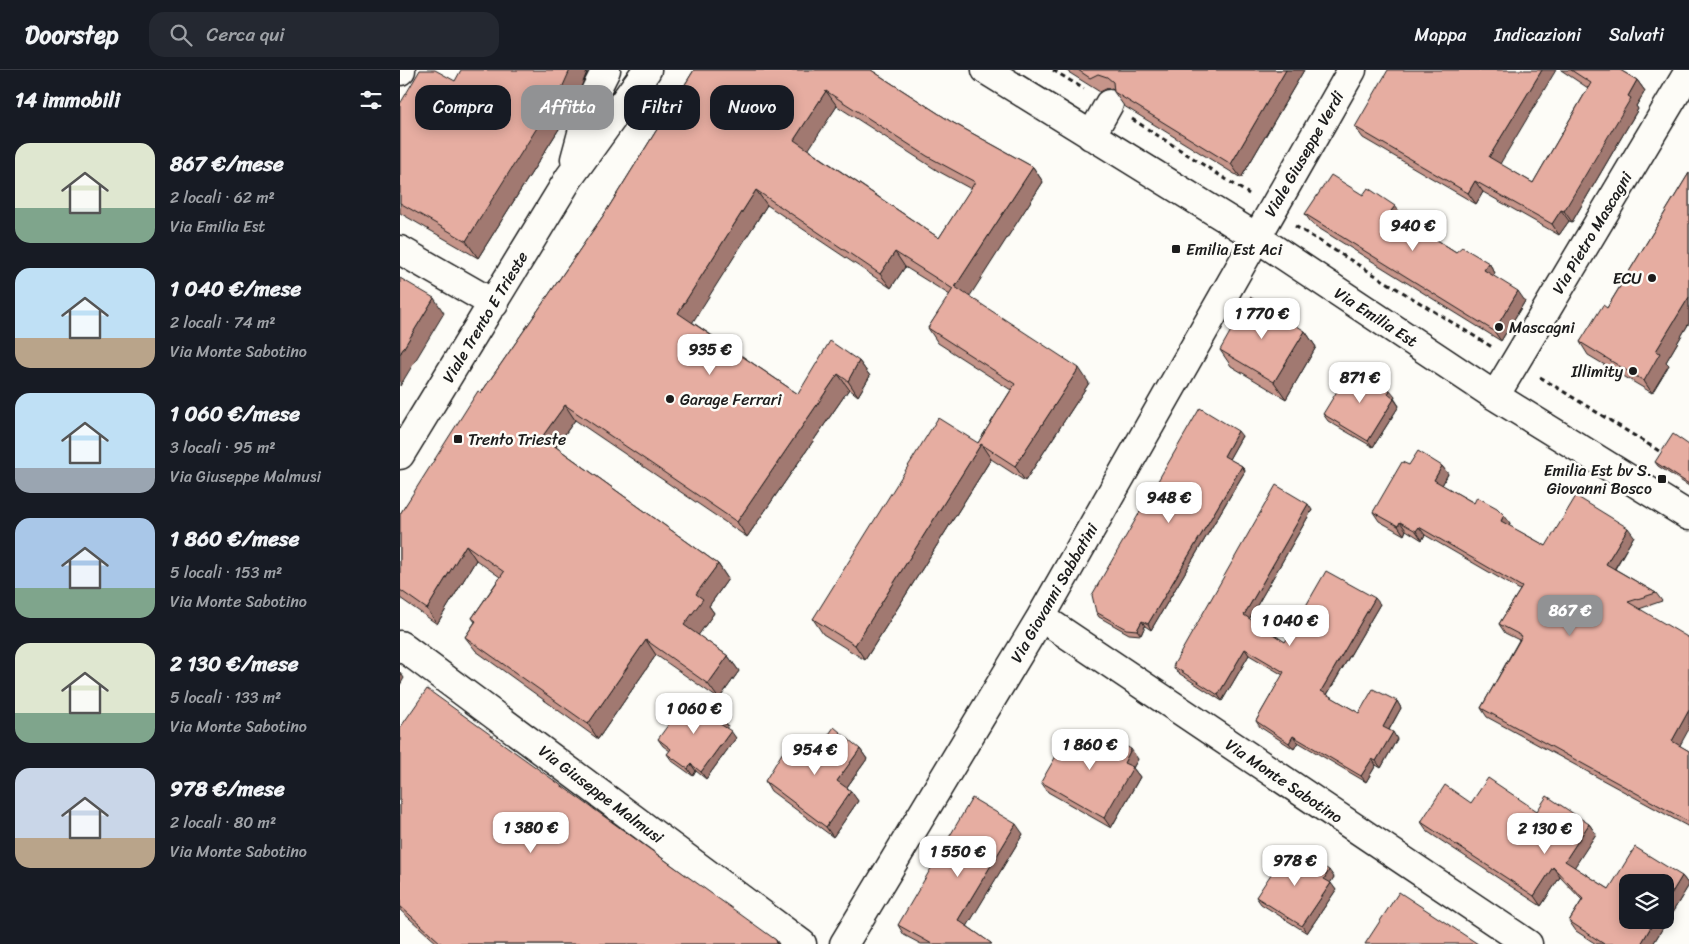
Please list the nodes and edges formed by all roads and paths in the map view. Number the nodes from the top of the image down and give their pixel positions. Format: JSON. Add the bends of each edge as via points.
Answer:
{"nodes":[{"id":1,"x":606,"y":70,"type":"edge"},
{"id":2,"x":647,"y":70,"type":"edge"},
{"id":3,"x":986,"y":70,"type":"edge"},
{"id":4,"x":1053,"y":70,"type":"edge"},
{"id":5,"x":1352,"y":70,"type":"edge"},
{"id":6,"x":1689,"y":71,"type":"edge"},
{"id":7,"x":1109,"y":104,"type":"junction"},
{"id":8,"x":1091,"y":136,"type":"junction"},
{"id":9,"x":569,"y":178,"type":"junction"},
{"id":10,"x":1273,"y":209,"type":"junction"},
{"id":11,"x":1256,"y":237,"type":"junction"},
{"id":12,"x":400,"y":250,"type":"edge"},
{"id":13,"x":494,"y":304,"type":"junction"},
{"id":14,"x":1515,"y":362,"type":"junction"},
{"id":15,"x":1495,"y":396,"type":"junction"},
{"id":16,"x":400,"y":455,"type":"edge"},
{"id":17,"x":1673,"y":459,"type":"edge"},
{"id":18,"x":1689,"y":516,"type":"edge"},
{"id":19,"x":1041,"y":617,"type":"junction"},
{"id":20,"x":400,"y":645,"type":"edge"},
{"id":21,"x":802,"y":944,"type":"edge"},
{"id":22,"x":844,"y":944,"type":"edge"},
{"id":23,"x":1528,"y":944,"type":"edge"}],
"edges":[{"from":1,"to":9,"type":"street","name":"Viale Trento E Trieste","via":[[592,100]]},
{"from":2,"to":9,"type":"street","name":"Viale Trento E Trieste"},
{"from":3,"to":8,"type":"street","name":"Via Emilia Est"},
{"from":4,"to":7,"type":"path"},
{"from":5,"to":10,"type":"street","name":"Viale Giuseppe Verdi"},
{"from":6,"to":14,"type":"street","name":"Via Pietro Mascagni"},
{"from":7,"to":8,"type":"street"},
{"from":7,"to":10,"type":"path"},
{"from":8,"to":11,"type":"street","name":"Via Emilia Est"},
{"from":9,"to":13,"type":"street","name":"Viale Trento E Trieste"},
{"from":10,"to":11,"type":"street","name":"Viale Giuseppe Verdi"},
{"from":10,"to":14,"type":"path"},
{"from":11,"to":15,"type":"street","name":"Via Emilia Est"},
{"from":11,"to":19,"type":"street","name":"Via Giovanni Sabbatini"},
{"from":12,"to":13,"type":"street"},
{"from":13,"to":16,"type":"street","name":"Viale Trento E Trieste"},
{"from":14,"to":15,"type":"street","name":"Via Pietro Mascagni"},
{"from":14,"to":17,"type":"path"},
{"from":15,"to":18,"type":"street","name":"Via Emilia Est"},
{"from":19,"to":22,"type":"street","name":"Via Giovanni Sabbatini"},
{"from":19,"to":23,"type":"street","name":"Via Monte Sabotino"},
{"from":20,"to":21,"type":"street","name":"Via Giuseppe Malmusi"}]}
